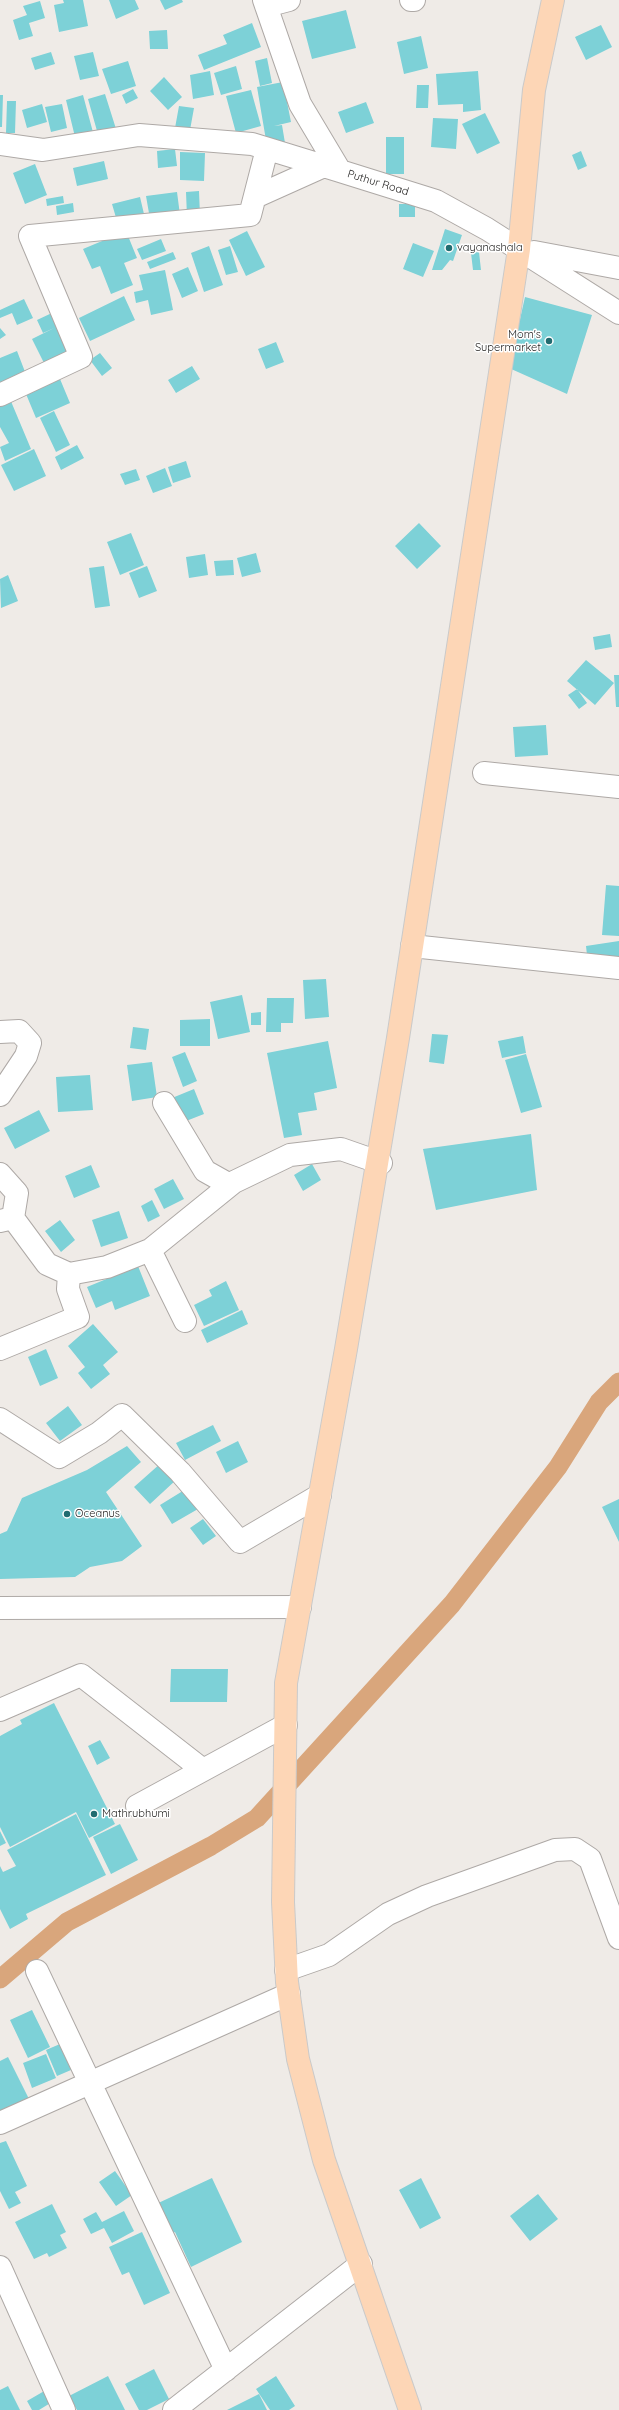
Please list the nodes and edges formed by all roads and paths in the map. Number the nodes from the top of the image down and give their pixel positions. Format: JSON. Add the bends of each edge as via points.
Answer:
{"nodes":[{"id":1,"x":289,"y":0,"type":"edge"},
{"id":2,"x":553,"y":0,"type":"edge"},
{"id":3,"x":265,"y":3,"type":"edge"},
{"id":4,"x":0,"y":144,"type":"edge"},
{"id":5,"x":268,"y":149,"type":"junction"},
{"id":6,"x":332,"y":168,"type":"junction"},
{"id":7,"x":255,"y":198,"type":"junction"},
{"id":8,"x":519,"y":249,"type":"junction"},
{"id":9,"x":619,"y":268,"type":"edge"},
{"id":10,"x":619,"y":313,"type":"edge"},
{"id":11,"x":0,"y":395,"type":"edge"},
{"id":12,"x":484,"y":773,"type":"dead end"},
{"id":13,"x":619,"y":787,"type":"edge"},
{"id":14,"x":412,"y":946,"type":"junction"},
{"id":15,"x":619,"y":968,"type":"edge"},
{"id":16,"x":0,"y":1032,"type":"edge"},
{"id":17,"x":0,"y":1095,"type":"edge"},
{"id":18,"x":164,"y":1103,"type":"dead end"},
{"id":19,"x":380,"y":1162,"type":"junction"},
{"id":20,"x":0,"y":1174,"type":"edge"},
{"id":21,"x":230,"y":1185,"type":"junction"},
{"id":22,"x":7,"y":1220,"type":"edge"},
{"id":23,"x":150,"y":1250,"type":"junction"},
{"id":24,"x":69,"y":1274,"type":"junction"},
{"id":25,"x":185,"y":1321,"type":"dead end"},
{"id":26,"x":0,"y":1349,"type":"edge"},
{"id":27,"x":0,"y":1419,"type":"edge"},
{"id":28,"x":320,"y":1495,"type":"junction"},
{"id":29,"x":0,"y":1608,"type":"edge"},
{"id":30,"x":300,"y":1608,"type":"junction"},
{"id":31,"x":0,"y":1710,"type":"edge"},
{"id":32,"x":286,"y":1728,"type":"junction"},
{"id":33,"x":203,"y":1770,"type":"junction"},
{"id":34,"x":137,"y":1806,"type":"dead end"},
{"id":35,"x":619,"y":1938,"type":"edge"},
{"id":36,"x":286,"y":1970,"type":"junction"},
{"id":37,"x":37,"y":1971,"type":"dead end"},
{"id":38,"x":289,"y":1994,"type":"junction"},
{"id":39,"x":90,"y":2083,"type":"junction"},
{"id":40,"x":0,"y":2122,"type":"edge"},
{"id":41,"x":361,"y":2264,"type":"junction"},
{"id":42,"x":0,"y":2267,"type":"edge"},
{"id":43,"x":226,"y":2370,"type":"junction"},
{"id":44,"x":64,"y":2410,"type":"edge"},
{"id":45,"x":174,"y":2410,"type":"edge"},
{"id":46,"x":410,"y":2410,"type":"edge"}],
"edges":[{"from":1,"to":3,"type":"street"},
{"from":2,"to":8,"type":"main road","via":[[534,90]]},
{"from":3,"to":6,"type":"street","name":"Puthur Road","via":[[300,104]]},
{"from":4,"to":5,"type":"street","via":[[43,150],[139,135],[252,144]]},
{"from":5,"to":6,"type":"street"},
{"from":5,"to":7,"type":"street"},
{"from":6,"to":7,"type":"street"},
{"from":6,"to":8,"type":"street","name":"Puthur Road","via":[[436,201]]},
{"from":7,"to":11,"type":"street","via":[[250,215],[30,236],[81,357]]},
{"from":8,"to":9,"type":"street"},
{"from":8,"to":10,"type":"street","name":"Puthur Road"},
{"from":8,"to":14,"type":"main road"},
{"from":12,"to":13,"type":"street"},
{"from":14,"to":15,"type":"street"},
{"from":14,"to":19,"type":"main road"},
{"from":16,"to":17,"type":"street","via":[[19,1031],[30,1043],[26,1056]]},
{"from":18,"to":21,"type":"street","via":[[205,1171]]},
{"from":19,"to":21,"type":"street","via":[[341,1149],[290,1155]]},
{"from":19,"to":28,"type":"main road"},
{"from":20,"to":22,"type":"street","via":[[17,1193]]},
{"from":21,"to":23,"type":"street"},
{"from":22,"to":24,"type":"street","via":[[47,1264]]},
{"from":23,"to":24,"type":"street","via":[[107,1266]]},
{"from":23,"to":25,"type":"street"},
{"from":24,"to":26,"type":"street","via":[[68,1289],[78,1317]]},
{"from":27,"to":28,"type":"street","via":[[59,1456],[99,1434],[122,1415],[180,1472],[240,1542]]},
{"from":28,"to":30,"type":"main road"},
{"from":29,"to":30,"type":"street"},
{"from":30,"to":32,"type":"main road","via":[[286,1682]]},
{"from":31,"to":33,"type":"street","via":[[82,1675]]},
{"from":32,"to":33,"type":"street"},
{"from":32,"to":36,"type":"main road","via":[[283,1902]]},
{"from":33,"to":34,"type":"street"},
{"from":35,"to":36,"type":"street","via":[[590,1859],[575,1849],[555,1850],[427,1896],[388,1914],[329,1955]]},
{"from":36,"to":38,"type":"main road"},
{"from":37,"to":39,"type":"street"},
{"from":38,"to":39,"type":"street"},
{"from":38,"to":41,"type":"main road","via":[[298,2059],[324,2160]]},
{"from":39,"to":40,"type":"street"},
{"from":39,"to":43,"type":"street"},
{"from":41,"to":43,"type":"street"},
{"from":41,"to":46,"type":"main road"},
{"from":42,"to":44,"type":"street"},
{"from":43,"to":45,"type":"street"}]}
